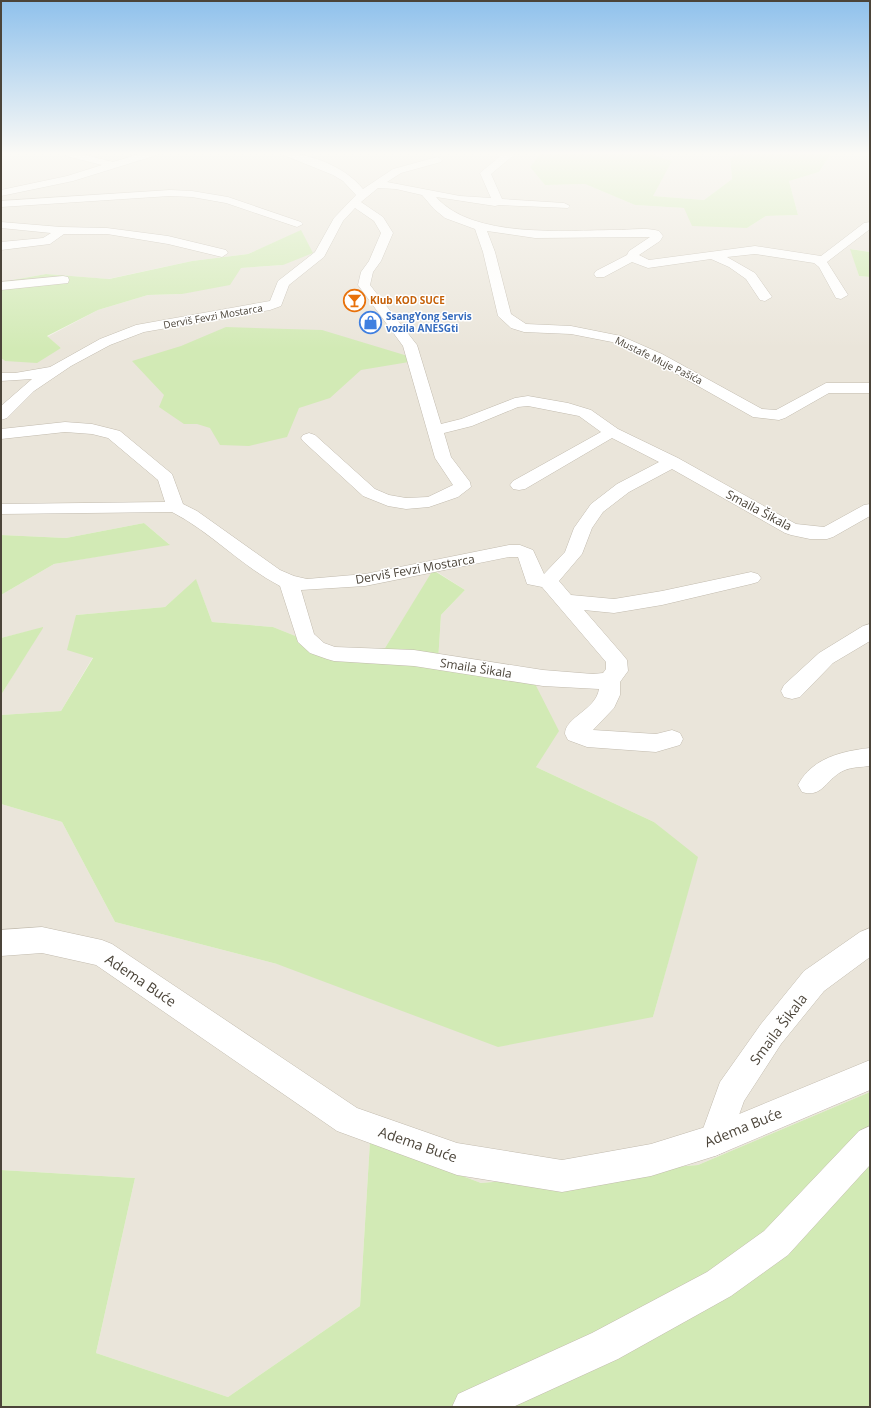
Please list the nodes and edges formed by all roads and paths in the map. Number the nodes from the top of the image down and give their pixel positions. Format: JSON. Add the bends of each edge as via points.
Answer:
{"nodes":[{"id":1,"x":277,"y":218,"type":"edge"},
{"id":2,"x":340,"y":218,"type":"edge"},
{"id":3,"x":378,"y":218,"type":"edge"},
{"id":4,"x":453,"y":218,"type":"edge"},
{"id":5,"x":297,"y":224,"type":"dead end"},
{"id":6,"x":1,"y":225,"type":"edge"},
{"id":7,"x":868,"y":225,"type":"dead end"},
{"id":8,"x":480,"y":227,"type":"junction"},
{"id":9,"x":61,"y":230,"type":"junction"},
{"id":10,"x":1,"y":246,"type":"edge"},
{"id":11,"x":222,"y":253,"type":"dead end"},
{"id":12,"x":714,"y":256,"type":"junction"},
{"id":13,"x":632,"y":258,"type":"junction"},
{"id":14,"x":817,"y":259,"type":"junction"},
{"id":15,"x":600,"y":274,"type":"dead end"},
{"id":16,"x":63,"y":280,"type":"dead end"},
{"id":17,"x":1,"y":286,"type":"edge"},
{"id":18,"x":841,"y":295,"type":"dead end"},
{"id":19,"x":765,"y":297,"type":"dead end"},
{"id":20,"x":54,"y":371,"type":"junction"},
{"id":21,"x":1,"y":377,"type":"edge"},
{"id":22,"x":870,"y":388,"type":"edge"},
{"id":23,"x":1,"y":415,"type":"edge"},
{"id":24,"x":435,"y":430,"type":"junction"},
{"id":25,"x":612,"y":432,"type":"junction"},
{"id":26,"x":1,"y":434,"type":"edge"},
{"id":27,"x":309,"y":438,"type":"dead end"},
{"id":28,"x":672,"y":462,"type":"junction"},
{"id":29,"x":520,"y":485,"type":"dead end"},
{"id":30,"x":176,"y":507,"type":"junction"},
{"id":31,"x":1,"y":509,"type":"edge"},
{"id":32,"x":870,"y":509,"type":"edge"},
{"id":33,"x":751,"y":578,"type":"dead end"},
{"id":34,"x":548,"y":581,"type":"junction"},
{"id":35,"x":289,"y":582,"type":"junction"},
{"id":36,"x":566,"y":601,"type":"junction"},
{"id":37,"x":870,"y":631,"type":"edge"},
{"id":38,"x":609,"y":680,"type":"junction"},
{"id":39,"x":792,"y":691,"type":"dead end"},
{"id":40,"x":672,"y":739,"type":"dead end"},
{"id":41,"x":870,"y":757,"type":"edge"},
{"id":42,"x":810,"y":785,"type":"dead end"},
{"id":43,"x":870,"y":941,"type":"edge"},
{"id":44,"x":1,"y":943,"type":"edge"},
{"id":45,"x":870,"y":1075,"type":"edge"},
{"id":46,"x":715,"y":1140,"type":"junction"},
{"id":47,"x":870,"y":1142,"type":"edge"},
{"id":48,"x":471,"y":1407,"type":"edge"}],
"edges":[{"from":1,"to":5,"type":"street"},
{"from":2,"to":20,"type":"street","name":"Derviš Fevzi Mostarca","via":[[320,254],[308,266],[292,274],[283,284],[276,303],[128,332],[103,342]]},
{"from":3,"to":24,"type":"street","via":[[387,233],[375,261],[367,272],[364,285],[410,344]]},
{"from":4,"to":8,"type":"street"},
{"from":6,"to":9,"type":"street"},
{"from":7,"to":14,"type":"street","via":[[824,259]]},
{"from":8,"to":13,"type":"street","via":[[535,234],[656,234],[656,238],[633,254]]},
{"from":8,"to":22,"type":"street","name":"Mustafe Muje Pašića","via":[[505,316],[516,325],[524,328],[571,330],[616,339],[656,357],[759,414],[779,414],[826,388]]},
{"from":9,"to":10,"type":"street","via":[[57,236],[46,241]]},
{"from":9,"to":11,"type":"street","via":[[107,230],[168,240]]},
{"from":12,"to":13,"type":"street","via":[[648,264]]},
{"from":12,"to":14,"type":"street","via":[[768,250]]},
{"from":12,"to":19,"type":"street","via":[[751,276]]},
{"from":13,"to":15,"type":"street"},
{"from":14,"to":18,"type":"street"},
{"from":16,"to":17,"type":"street"},
{"from":20,"to":21,"type":"street","name":"Derviš Fevzi Mostarca"},
{"from":20,"to":23,"type":"street","name":"Derviš Fevzi Mostarca","via":[[9,405]]},
{"from":24,"to":25,"type":"street","name":"Smaila Šikala","via":[[466,423],[515,403],[528,401],[585,413]]},
{"from":24,"to":27,"type":"street","via":[[442,458],[461,482],[462,487],[456,492],[425,504],[396,502],[371,493]]},
{"from":25,"to":28,"type":"street","name":"Smaila Šikala"},
{"from":25,"to":29,"type":"street"},
{"from":26,"to":30,"type":"street","via":[[65,427],[92,428],[114,434],[166,478]]},
{"from":28,"to":32,"type":"street","name":"Smaila Šikala","via":[[791,529],[827,533]]},
{"from":28,"to":34,"type":"street","via":[[623,488],[597,508],[583,528],[573,554]]},
{"from":30,"to":31,"type":"street","name":"Derviš Fevzi Mostarca"},
{"from":30,"to":35,"type":"street","name":"Derviš Fevzi Mostarca","via":[[225,538],[273,574]]},
{"from":33,"to":36,"type":"street","via":[[614,606]]},
{"from":34,"to":35,"type":"street","name":"Derviš Fevzi Mostarca","via":[[534,579],[526,554],[509,551],[365,580],[307,585]]},
{"from":34,"to":36,"type":"street"},
{"from":35,"to":38,"type":"street","name":"Smaila Šikala","via":[[305,637],[317,648],[334,654],[414,658],[543,678],[593,682]]},
{"from":36,"to":38,"type":"street","via":[[616,660],[617,671]]},
{"from":37,"to":39,"type":"street","via":[[826,658]]},
{"from":38,"to":40,"type":"street","via":[[611,694],[601,708],[576,730],[576,734],[587,738],[656,743]]},
{"from":41,"to":42,"type":"street","via":[[842,760],[831,765]]},
{"from":43,"to":46,"type":"street","name":"Smaila Šikala","via":[[814,981],[771,1034],[731,1093]]},
{"from":44,"to":46,"type":"street","name":"Adema Buće","via":[[42,940],[102,953],[348,1120],[457,1159],[562,1176],[651,1160]]},
{"from":45,"to":46,"type":"street","name":"Adema Buće"},
{"from":47,"to":48,"type":"street","via":[[776,1243],[719,1284],[605,1346]]}]}
